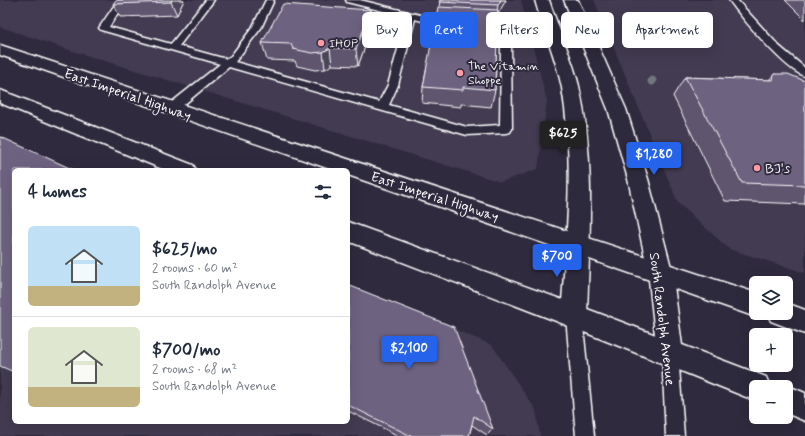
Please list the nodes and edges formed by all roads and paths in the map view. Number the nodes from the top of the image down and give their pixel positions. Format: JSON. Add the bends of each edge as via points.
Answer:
{"nodes":[{"id":1,"x":122,"y":0,"type":"edge"},
{"id":2,"x":210,"y":0,"type":"edge"},
{"id":3,"x":270,"y":0,"type":"edge"},
{"id":4,"x":350,"y":0,"type":"edge"},
{"id":5,"x":397,"y":0,"type":"edge"},
{"id":6,"x":542,"y":0,"type":"edge"},
{"id":7,"x":571,"y":0,"type":"edge"},
{"id":8,"x":733,"y":0,"type":"edge"},
{"id":9,"x":396,"y":11,"type":"junction"},
{"id":10,"x":399,"y":12,"type":"edge"},
{"id":11,"x":546,"y":12,"type":"edge"},
{"id":12,"x":412,"y":16,"type":"edge"},
{"id":13,"x":420,"y":18,"type":"edge"},
{"id":14,"x":553,"y":36,"type":"edge"},
{"id":15,"x":174,"y":48,"type":"junction"},
{"id":16,"x":403,"y":48,"type":"edge"},
{"id":17,"x":506,"y":48,"type":"edge"},
{"id":18,"x":0,"y":50,"type":"edge"},
{"id":19,"x":229,"y":62,"type":"junction"},
{"id":20,"x":805,"y":73,"type":"edge"},
{"id":21,"x":0,"y":96,"type":"edge"},
{"id":22,"x":382,"y":108,"type":"junction"},
{"id":23,"x":171,"y":109,"type":"junction"},
{"id":24,"x":181,"y":168,"type":"edge"},
{"id":25,"x":350,"y":168,"type":"edge"},
{"id":26,"x":350,"y":168,"type":"edge"},
{"id":27,"x":350,"y":232,"type":"edge"},
{"id":28,"x":577,"y":243,"type":"junction"},
{"id":29,"x":660,"y":271,"type":"junction"},
{"id":30,"x":749,"y":303,"type":"edge"},
{"id":31,"x":574,"y":316,"type":"junction"},
{"id":32,"x":793,"y":318,"type":"edge"},
{"id":33,"x":805,"y":322,"type":"edge"},
{"id":34,"x":670,"y":353,"type":"junction"},
{"id":35,"x":749,"y":384,"type":"edge"},
{"id":36,"x":793,"y":402,"type":"edge"},
{"id":37,"x":805,"y":407,"type":"edge"},
{"id":38,"x":585,"y":436,"type":"edge"},
{"id":39,"x":675,"y":436,"type":"edge"}],
"edges":[{"from":1,"to":15,"type":"lane","via":[[104,28]]},
{"from":2,"to":15,"type":"lane"},
{"from":3,"to":19,"type":"lane","via":[[256,28]]},
{"from":4,"to":9,"type":"lane"},
{"from":5,"to":9,"type":"lane"},
{"from":6,"to":11,"type":"main road"},
{"from":7,"to":29,"type":"main road","name":"South Randolph Avenue","via":[[617,109],[638,179]]},
{"from":8,"to":20,"type":"lane","via":[[770,42]]},
{"from":9,"to":10,"type":"lane"},
{"from":12,"to":13,"type":"lane"},
{"from":14,"to":28,"type":"main road","via":[[570,86],[577,124],[580,173]]},
{"from":15,"to":19,"type":"lane"},
{"from":16,"to":22,"type":"lane","via":[[393,85]]},
{"from":17,"to":22,"type":"lane","via":[[506,129],[467,131]]},
{"from":18,"to":23,"type":"main road","name":"East Imperial Highway"},
{"from":19,"to":22,"type":"lane"},
{"from":19,"to":23,"type":"lane"},
{"from":21,"to":24,"type":"main road"},
{"from":23,"to":26,"type":"main road","name":"East Imperial Highway"},
{"from":25,"to":28,"type":"main road","name":"East Imperial Highway"},
{"from":27,"to":31,"type":"main road"},
{"from":28,"to":29,"type":"main road","name":"East Imperial Highway"},
{"from":28,"to":31,"type":"main road"},
{"from":29,"to":30,"type":"main road","name":"East Imperial Highway"},
{"from":29,"to":34,"type":"main road","name":"South Randolph Avenue"},
{"from":31,"to":34,"type":"main road"},
{"from":31,"to":38,"type":"lane"},
{"from":32,"to":33,"type":"main road"},
{"from":34,"to":35,"type":"main road"},
{"from":34,"to":39,"type":"lane","name":"South Randolph Avenue"},
{"from":36,"to":37,"type":"main road"}]}
